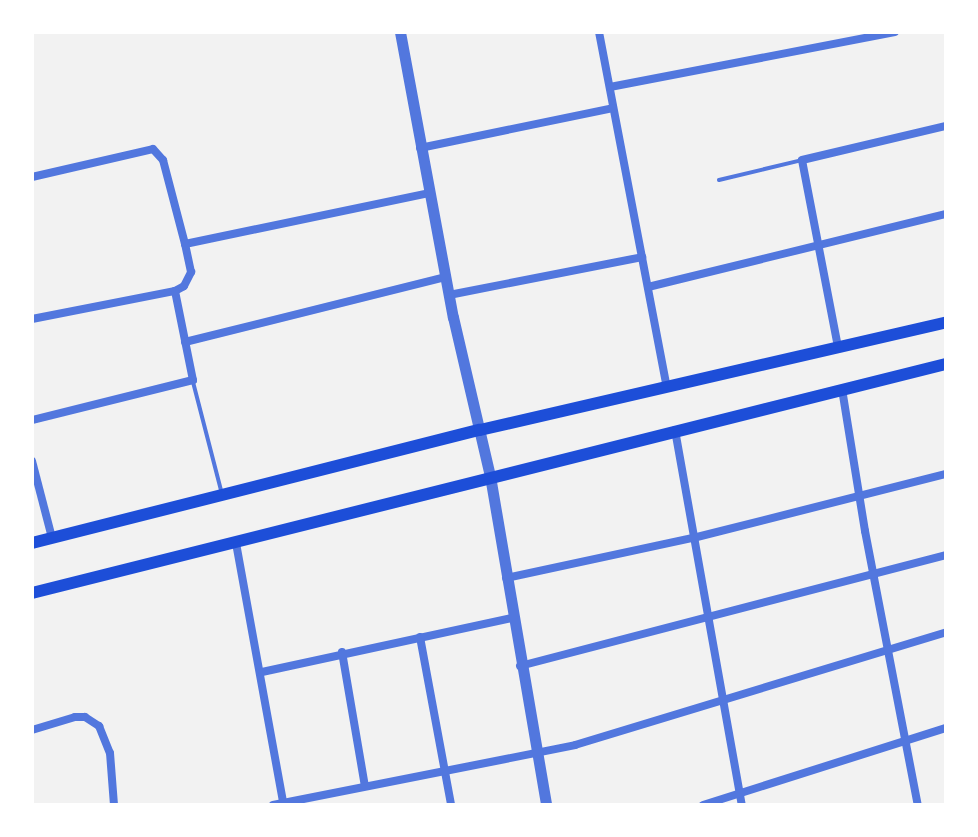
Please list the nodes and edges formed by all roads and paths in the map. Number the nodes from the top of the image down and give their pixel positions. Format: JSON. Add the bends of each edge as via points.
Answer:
{"nodes":[{"id":1,"x":400,"y":32,"type":"edge"},
{"id":2,"x":599,"y":32,"type":"edge"},
{"id":3,"x":895,"y":32,"type":"edge"},
{"id":4,"x":610,"y":87,"type":"junction"},
{"id":5,"x":613,"y":108,"type":"junction"},
{"id":6,"x":946,"y":126,"type":"edge"},
{"id":7,"x":420,"y":148,"type":"junction"},
{"id":8,"x":802,"y":160,"type":"junction"},
{"id":9,"x":32,"y":177,"type":"edge"},
{"id":10,"x":719,"y":180,"type":"dead end"},
{"id":11,"x":429,"y":193,"type":"junction"},
{"id":12,"x":946,"y":214,"type":"edge"},
{"id":13,"x":185,"y":244,"type":"junction"},
{"id":14,"x":818,"y":248,"type":"junction"},
{"id":15,"x":642,"y":257,"type":"junction"},
{"id":16,"x":445,"y":277,"type":"junction"},
{"id":17,"x":648,"y":287,"type":"junction"},
{"id":18,"x":175,"y":291,"type":"junction"},
{"id":19,"x":449,"y":295,"type":"junction"},
{"id":20,"x":32,"y":319,"type":"edge"},
{"id":21,"x":946,"y":322,"type":"edge"},
{"id":22,"x":185,"y":342,"type":"junction"},
{"id":23,"x":838,"y":347,"type":"junction"},
{"id":24,"x":946,"y":364,"type":"edge"},
{"id":25,"x":193,"y":380,"type":"junction"},
{"id":26,"x":667,"y":387,"type":"junction"},
{"id":27,"x":842,"y":388,"type":"junction"},
{"id":28,"x":32,"y":420,"type":"edge"},
{"id":29,"x":480,"y":430,"type":"junction"},
{"id":30,"x":675,"y":430,"type":"junction"},
{"id":31,"x":32,"y":461,"type":"edge"},
{"id":32,"x":946,"y":474,"type":"edge"},
{"id":33,"x":490,"y":476,"type":"junction"},
{"id":34,"x":859,"y":494,"type":"junction"},
{"id":35,"x":222,"y":496,"type":"junction"},
{"id":36,"x":52,"y":538,"type":"junction"},
{"id":37,"x":693,"y":538,"type":"junction"},
{"id":38,"x":32,"y":543,"type":"edge"},
{"id":39,"x":236,"y":543,"type":"junction"},
{"id":40,"x":946,"y":555,"type":"edge"},
{"id":41,"x":874,"y":574,"type":"junction"},
{"id":42,"x":506,"y":578,"type":"junction"},
{"id":43,"x":32,"y":593,"type":"edge"},
{"id":44,"x":707,"y":615,"type":"junction"},
{"id":45,"x":512,"y":618,"type":"junction"},
{"id":46,"x":946,"y":632,"type":"edge"},
{"id":47,"x":420,"y":637,"type":"junction"},
{"id":48,"x":890,"y":650,"type":"junction"},
{"id":49,"x":342,"y":652,"type":"junction"},
{"id":50,"x":520,"y":666,"type":"junction"},
{"id":51,"x":262,"y":672,"type":"junction"},
{"id":52,"x":724,"y":700,"type":"junction"},
{"id":53,"x":946,"y":728,"type":"edge"},
{"id":54,"x":32,"y":730,"type":"edge"},
{"id":55,"x":908,"y":740,"type":"junction"},
{"id":56,"x":536,"y":754,"type":"junction"},
{"id":57,"x":444,"y":772,"type":"junction"},
{"id":58,"x":365,"y":786,"type":"junction"},
{"id":59,"x":741,"y":793,"type":"junction"},
{"id":60,"x":283,"y":802,"type":"junction"},
{"id":61,"x":114,"y":805,"type":"edge"},
{"id":62,"x":273,"y":805,"type":"edge"},
{"id":63,"x":451,"y":805,"type":"edge"},
{"id":64,"x":546,"y":805,"type":"edge"},
{"id":65,"x":703,"y":805,"type":"edge"},
{"id":66,"x":742,"y":805,"type":"edge"},
{"id":67,"x":918,"y":805,"type":"edge"}],
"edges":[{"from":1,"to":7,"type":"street"},
{"from":2,"to":4,"type":"street"},
{"from":3,"to":4,"type":"street"},
{"from":4,"to":5,"type":"street"},
{"from":5,"to":7,"type":"street"},
{"from":5,"to":15,"type":"street"},
{"from":6,"to":8,"type":"street"},
{"from":7,"to":11,"type":"street"},
{"from":8,"to":10,"type":"lane"},
{"from":8,"to":14,"type":"street"},
{"from":9,"to":13,"type":"street","via":[[153,149],[168,174]]},
{"from":11,"to":13,"type":"street"},
{"from":11,"to":16,"type":"street"},
{"from":12,"to":14,"type":"street"},
{"from":13,"to":18,"type":"street","via":[[191,272]]},
{"from":14,"to":17,"type":"street"},
{"from":14,"to":23,"type":"street"},
{"from":15,"to":17,"type":"street"},
{"from":15,"to":19,"type":"street"},
{"from":16,"to":19,"type":"street"},
{"from":16,"to":22,"type":"street"},
{"from":17,"to":26,"type":"street"},
{"from":18,"to":20,"type":"street"},
{"from":18,"to":22,"type":"street"},
{"from":19,"to":29,"type":"street"},
{"from":21,"to":23,"type":"main road"},
{"from":22,"to":25,"type":"street"},
{"from":23,"to":26,"type":"main road"},
{"from":24,"to":27,"type":"main road"},
{"from":25,"to":28,"type":"street"},
{"from":25,"to":35,"type":"lane"},
{"from":26,"to":29,"type":"main road"},
{"from":27,"to":30,"type":"main road"},
{"from":27,"to":34,"type":"street"},
{"from":29,"to":33,"type":"street"},
{"from":29,"to":35,"type":"main road"},
{"from":30,"to":33,"type":"main road"},
{"from":30,"to":37,"type":"street"},
{"from":31,"to":36,"type":"street"},
{"from":32,"to":34,"type":"street"},
{"from":33,"to":39,"type":"main road"},
{"from":33,"to":42,"type":"street"},
{"from":34,"to":37,"type":"street"},
{"from":34,"to":41,"type":"street"},
{"from":35,"to":36,"type":"main road"},
{"from":36,"to":38,"type":"main road"},
{"from":37,"to":42,"type":"street"},
{"from":37,"to":44,"type":"street"},
{"from":39,"to":43,"type":"main road"},
{"from":39,"to":51,"type":"street"},
{"from":40,"to":41,"type":"street"},
{"from":41,"to":44,"type":"street"},
{"from":41,"to":48,"type":"street"},
{"from":42,"to":45,"type":"street"},
{"from":44,"to":50,"type":"street"},
{"from":44,"to":52,"type":"street"},
{"from":45,"to":47,"type":"street"},
{"from":45,"to":50,"type":"street"},
{"from":46,"to":48,"type":"street"},
{"from":47,"to":49,"type":"street"},
{"from":47,"to":57,"type":"street"},
{"from":48,"to":52,"type":"street"},
{"from":48,"to":55,"type":"street"},
{"from":49,"to":51,"type":"street"},
{"from":49,"to":58,"type":"street"},
{"from":50,"to":56,"type":"street"},
{"from":51,"to":60,"type":"street"},
{"from":52,"to":56,"type":"street"},
{"from":52,"to":59,"type":"street"},
{"from":53,"to":55,"type":"street"},
{"from":54,"to":61,"type":"street","via":[[75,717],[99,726],[110,753]]},
{"from":55,"to":59,"type":"street"},
{"from":55,"to":67,"type":"street"},
{"from":56,"to":57,"type":"street"},
{"from":56,"to":64,"type":"street"},
{"from":57,"to":58,"type":"street"},
{"from":57,"to":63,"type":"street"},
{"from":58,"to":60,"type":"street"},
{"from":59,"to":65,"type":"street"},
{"from":59,"to":66,"type":"street"},
{"from":60,"to":62,"type":"street"}]}
